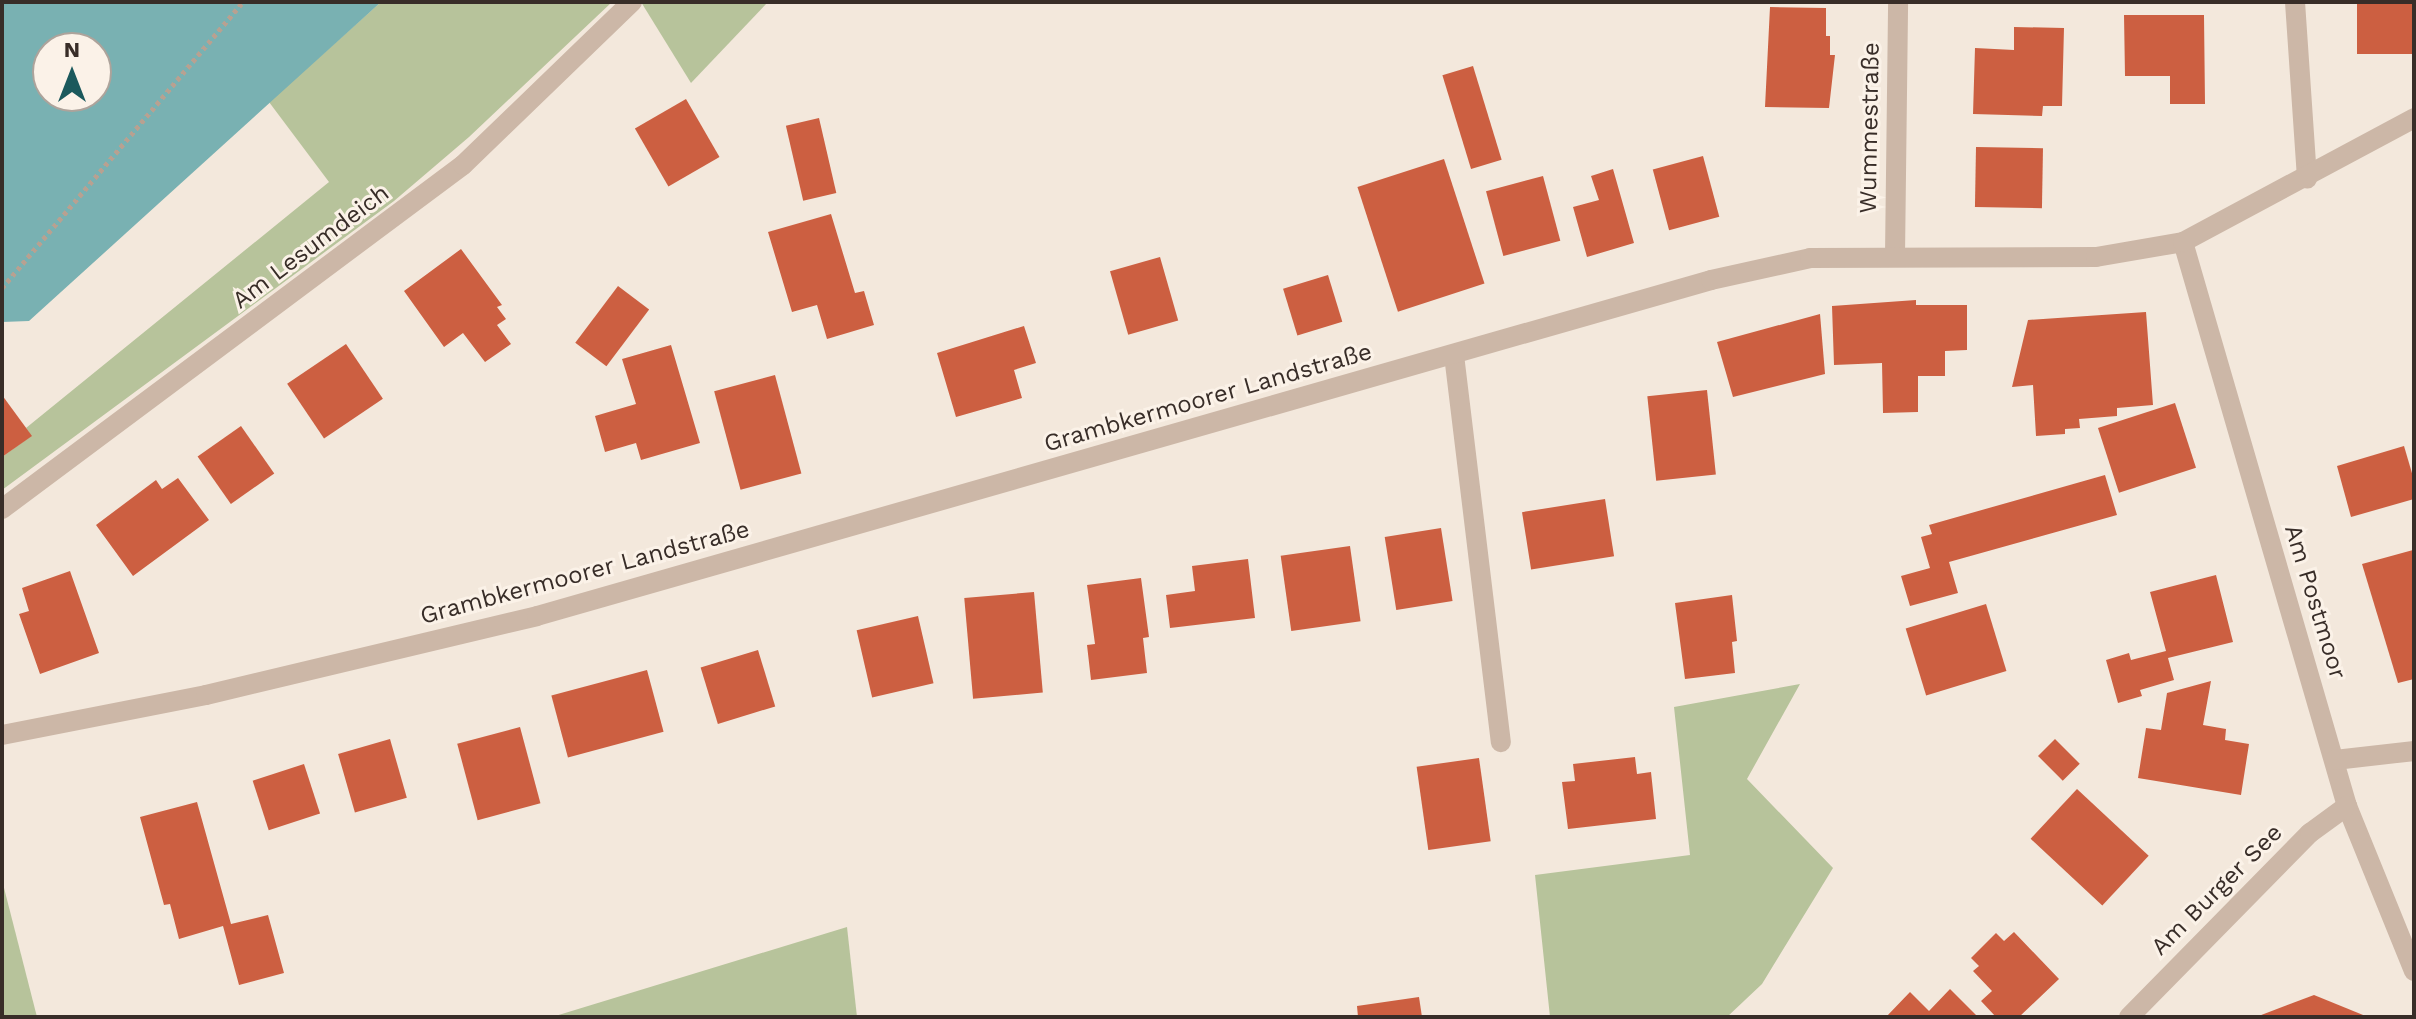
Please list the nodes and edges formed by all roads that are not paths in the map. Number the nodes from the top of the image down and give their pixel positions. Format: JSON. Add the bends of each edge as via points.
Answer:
{"nodes":[{"id":1,"x":632,"y":2,"type":"edge"},
{"id":2,"x":1898,"y":2,"type":"edge"},
{"id":3,"x":2295,"y":2,"type":"edge"},
{"id":4,"x":2414,"y":118,"type":"edge"},
{"id":5,"x":2307,"y":179,"type":"junction"},
{"id":6,"x":2183,"y":242,"type":"junction"},
{"id":7,"x":1895,"y":256,"type":"junction"},
{"id":8,"x":1454,"y":355,"type":"junction"},
{"id":9,"x":2,"y":509,"type":"edge"},
{"id":10,"x":2,"y":735,"type":"edge"},
{"id":11,"x":1501,"y":742,"type":"dead end"},
{"id":12,"x":2414,"y":751,"type":"edge"},
{"id":13,"x":2335,"y":760,"type":"junction"},
{"id":14,"x":2347,"y":806,"type":"junction"},
{"id":15,"x":2414,"y":971,"type":"edge"},
{"id":16,"x":2129,"y":1017,"type":"edge"}],
"edges":[{"from":1,"to":9,"type":"street","name":"Am Lesumdeich","via":[[463,165]]},
{"from":2,"to":7,"type":"street","name":"Wummestraße"},
{"from":3,"to":5,"type":"street"},
{"from":4,"to":5,"type":"street","name":"Grambkermoorer Landstraße"},
{"from":5,"to":6,"type":"street","name":"Grambkermoorer Landstraße"},
{"from":6,"to":7,"type":"street","name":"Grambkermoorer Landstraße","via":[[2096,257]]},
{"from":6,"to":13,"type":"street","name":"Am Postmoor"},
{"from":7,"to":8,"type":"street","name":"Grambkermoorer Landstraße","via":[[1810,258],[1767,267]]},
{"from":8,"to":10,"type":"street","name":"Grambkermoorer Landstraße","via":[[537,616],[206,695]]},
{"from":8,"to":11,"type":"street"},
{"from":12,"to":13,"type":"street"},
{"from":13,"to":14,"type":"street","name":"Am Postmoor"},
{"from":14,"to":15,"type":"street","name":"Am Postmoor"},
{"from":14,"to":16,"type":"street","name":"Am Burger See","via":[[2310,833]]}]}
